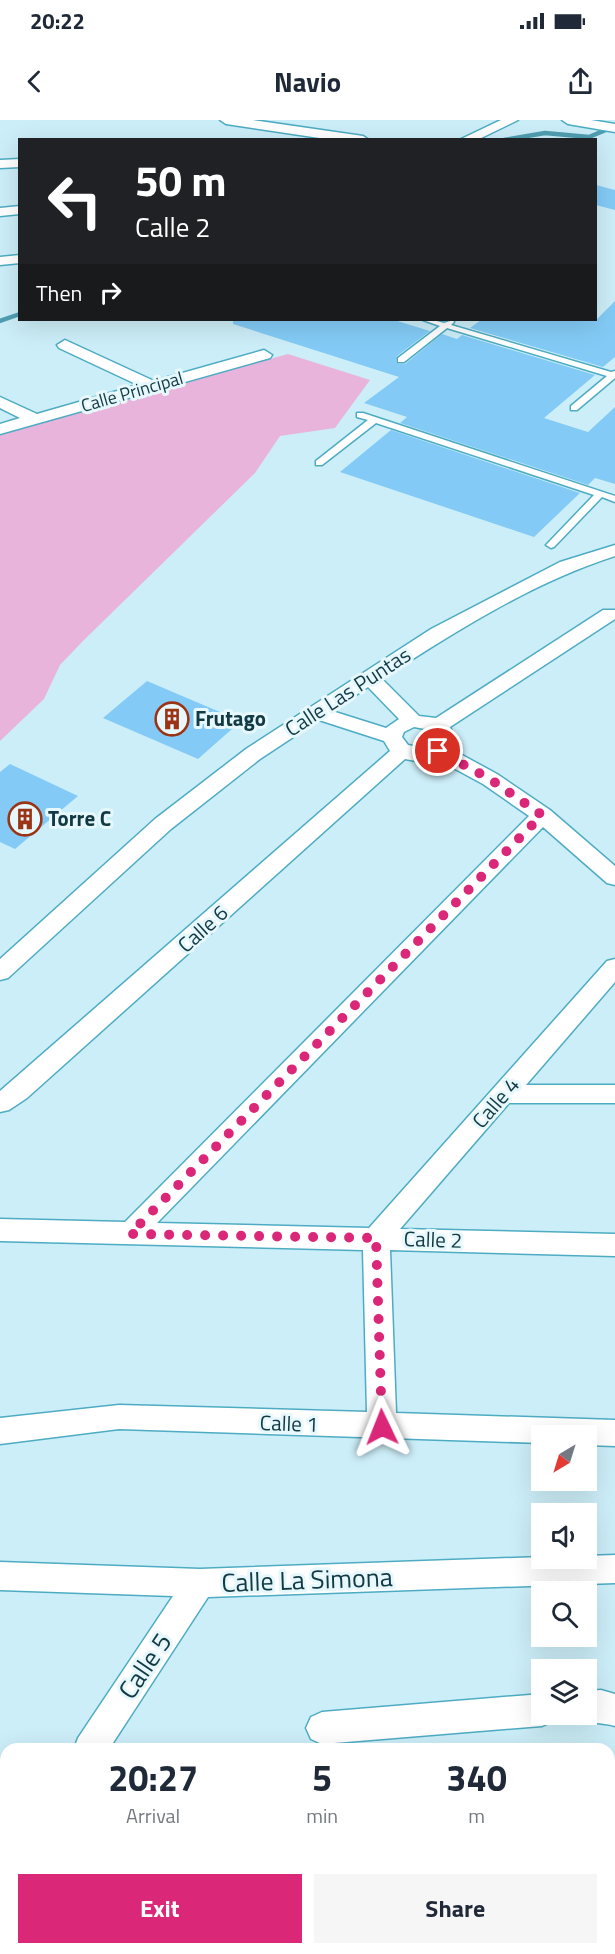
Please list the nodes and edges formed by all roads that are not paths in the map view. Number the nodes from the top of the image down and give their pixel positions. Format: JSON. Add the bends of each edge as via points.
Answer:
{"nodes":[{"id":1,"x":226,"y":120,"type":"edge"},
{"id":2,"x":512,"y":120,"type":"edge"},
{"id":3,"x":568,"y":120,"type":"edge"},
{"id":4,"x":252,"y":122,"type":"edge"},
{"id":5,"x":615,"y":128,"type":"edge"},
{"id":6,"x":359,"y":136,"type":"edge"},
{"id":7,"x":470,"y":138,"type":"edge"},
{"id":8,"x":18,"y":163,"type":"edge"},
{"id":9,"x":0,"y":164,"type":"edge"},
{"id":10,"x":18,"y":210,"type":"edge"},
{"id":11,"x":0,"y":212,"type":"edge"},
{"id":12,"x":18,"y":259,"type":"edge"},
{"id":13,"x":0,"y":261,"type":"edge"},
{"id":14,"x":431,"y":321,"type":"edge"},
{"id":15,"x":452,"y":321,"type":"edge"},
{"id":16,"x":446,"y":325,"type":"junction"},
{"id":17,"x":65,"y":345,"type":"dead end"},
{"id":18,"x":264,"y":355,"type":"dead end"},
{"id":19,"x":401,"y":360,"type":"dead end"},
{"id":20,"x":614,"y":375,"type":"edge"},
{"id":21,"x":154,"y":387,"type":"junction"},
{"id":22,"x":0,"y":402,"type":"edge"},
{"id":23,"x":574,"y":408,"type":"dead end"},
{"id":24,"x":360,"y":415,"type":"dead end"},
{"id":25,"x":35,"y":420,"type":"junction"},
{"id":26,"x":374,"y":420,"type":"junction"},
{"id":27,"x":0,"y":429,"type":"edge"},
{"id":28,"x":319,"y":464,"type":"dead end"},
{"id":29,"x":600,"y":494,"type":"junction"},
{"id":30,"x":615,"y":499,"type":"edge"},
{"id":31,"x":551,"y":545,"type":"dead end"},
{"id":32,"x":615,"y":550,"type":"edge"},
{"id":33,"x":610,"y":614,"type":"dead end"},
{"id":34,"x":370,"y":679,"type":"junction"},
{"id":35,"x":317,"y":713,"type":"junction"},
{"id":36,"x":413,"y":722,"type":"junction"},
{"id":37,"x":438,"y":726,"type":"junction"},
{"id":38,"x":397,"y":744,"type":"junction"},
{"id":39,"x":438,"y":751,"type":"junction"},
{"id":40,"x":542,"y":815,"type":"junction"},
{"id":41,"x":615,"y":878,"type":"edge"},
{"id":42,"x":615,"y":968,"type":"edge"},
{"id":43,"x":0,"y":972,"type":"edge"},
{"id":44,"x":504,"y":1094,"type":"junction"},
{"id":45,"x":615,"y":1095,"type":"edge"},
{"id":46,"x":0,"y":1103,"type":"edge"},
{"id":47,"x":0,"y":1230,"type":"edge"},
{"id":48,"x":130,"y":1234,"type":"junction"},
{"id":49,"x":376,"y":1238,"type":"junction"},
{"id":50,"x":615,"y":1245,"type":"edge"},
{"id":51,"x":382,"y":1427,"type":"junction"},
{"id":52,"x":0,"y":1431,"type":"edge"},
{"id":53,"x":615,"y":1433,"type":"edge"},
{"id":54,"x":615,"y":1569,"type":"edge"},
{"id":55,"x":0,"y":1576,"type":"edge"},
{"id":56,"x":200,"y":1583,"type":"junction"},
{"id":57,"x":597,"y":1706,"type":"edge"},
{"id":58,"x":615,"y":1710,"type":"edge"},
{"id":59,"x":531,"y":1711,"type":"edge"},
{"id":60,"x":322,"y":1728,"type":"dead end"},
{"id":61,"x":94,"y":1743,"type":"edge"}],
"edges":[{"from":1,"to":4,"type":"street"},
{"from":2,"to":7,"type":"street"},
{"from":3,"to":5,"type":"street"},
{"from":4,"to":6,"type":"street"},
{"from":8,"to":9,"type":"street"},
{"from":10,"to":11,"type":"street"},
{"from":12,"to":13,"type":"street"},
{"from":14,"to":16,"type":"lane"},
{"from":15,"to":16,"type":"lane"},
{"from":16,"to":19,"type":"lane"},
{"from":16,"to":20,"type":"lane"},
{"from":17,"to":21,"type":"street"},
{"from":18,"to":21,"type":"street","name":"Calle Principal"},
{"from":20,"to":23,"type":"lane"},
{"from":21,"to":25,"type":"street","name":"Calle Principal"},
{"from":22,"to":25,"type":"street"},
{"from":24,"to":26,"type":"lane"},
{"from":25,"to":27,"type":"street","name":"Calle Principal"},
{"from":26,"to":28,"type":"lane"},
{"from":26,"to":29,"type":"lane"},
{"from":29,"to":30,"type":"lane"},
{"from":29,"to":31,"type":"lane"},
{"from":32,"to":34,"type":"street","name":"Calle Las Puntas","via":[[566,566],[497,600],[438,633]]},
{"from":33,"to":37,"type":"street"},
{"from":34,"to":35,"type":"street","name":"Calle Las Puntas"},
{"from":34,"to":36,"type":"street"},
{"from":35,"to":38,"type":"street"},
{"from":35,"to":43,"type":"street","name":"Calle Las Puntas","via":[[253,754],[163,824]]},
{"from":36,"to":37,"type":"street"},
{"from":36,"to":38,"type":"street","via":[[398,727]]},
{"from":37,"to":39,"type":"street","via":[[446,742]]},
{"from":38,"to":39,"type":"street","via":[[420,755]]},
{"from":38,"to":46,"type":"street","name":"Calle 6","via":[[162,965]]},
{"from":39,"to":40,"type":"street","via":[[490,779]]},
{"from":40,"to":41,"type":"street"},
{"from":40,"to":48,"type":"street"},
{"from":42,"to":44,"type":"street","name":"Calle 4"},
{"from":44,"to":45,"type":"street"},
{"from":44,"to":49,"type":"street","name":"Calle 4"},
{"from":47,"to":48,"type":"street","name":"Calle 2"},
{"from":48,"to":49,"type":"street","name":"Calle 2"},
{"from":49,"to":50,"type":"street","name":"Calle 2"},
{"from":49,"to":51,"type":"street"},
{"from":51,"to":52,"type":"street","name":"Calle 1","via":[[119,1417]]},
{"from":51,"to":53,"type":"street","name":"Calle 1"},
{"from":54,"to":56,"type":"street","name":"Calle La Simona"},
{"from":55,"to":56,"type":"street","name":"Calle La Simona"},
{"from":56,"to":61,"type":"street","name":"Calle 5"},
{"from":57,"to":58,"type":"street"},
{"from":59,"to":60,"type":"street"}]}
